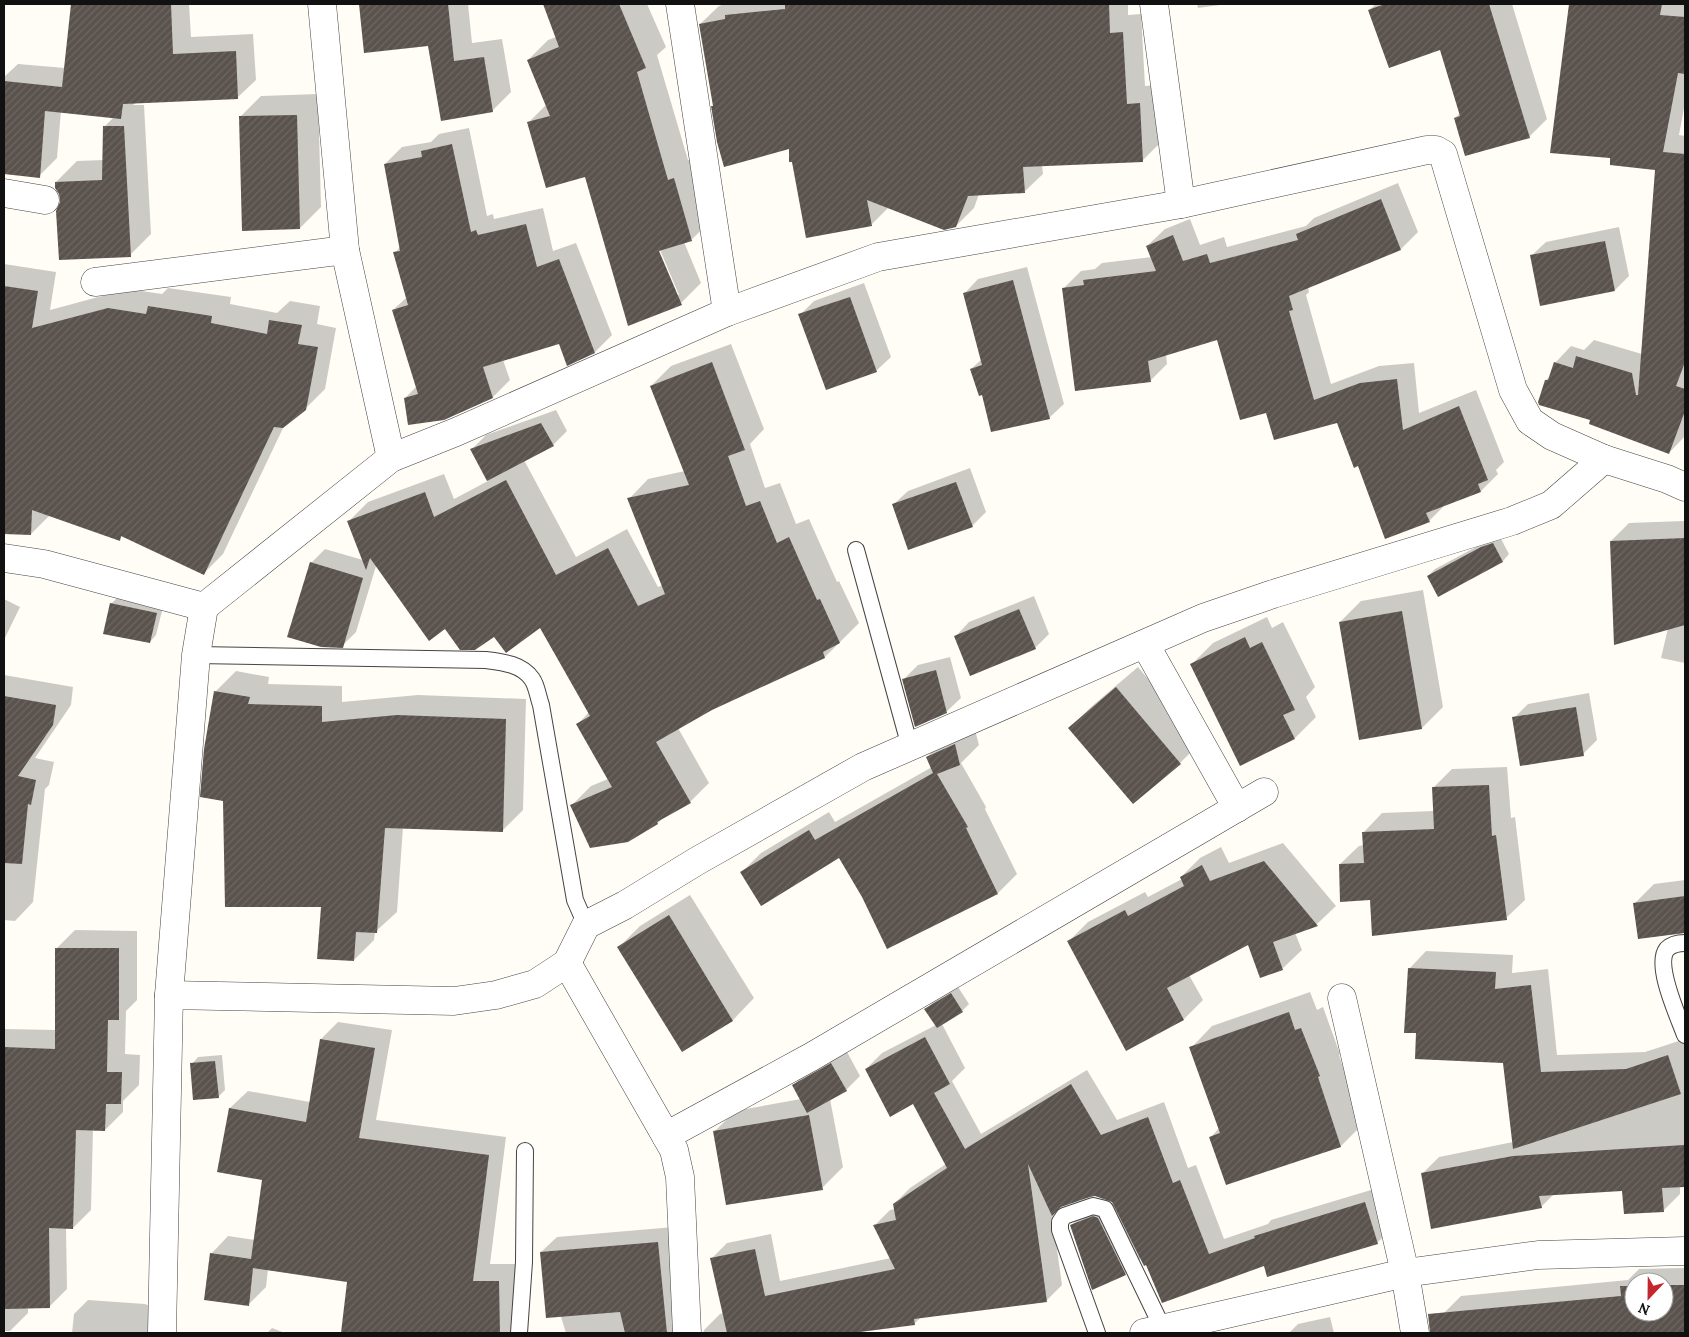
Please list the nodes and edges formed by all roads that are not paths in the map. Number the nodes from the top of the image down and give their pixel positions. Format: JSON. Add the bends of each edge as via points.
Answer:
{"nodes":[{"id":1,"x":322,"y":4,"type":"edge"},
{"id":2,"x":680,"y":4,"type":"edge"},
{"id":3,"x":1154,"y":4,"type":"edge"},
{"id":4,"x":4,"y":193,"type":"edge"},
{"id":5,"x":45,"y":200,"type":"dead end"},
{"id":6,"x":1181,"y":204,"type":"junction"},
{"id":7,"x":345,"y":250,"type":"junction"},
{"id":8,"x":95,"y":282,"type":"dead end"},
{"id":9,"x":727,"y":312,"type":"junction"},
{"id":10,"x":391,"y":458,"type":"junction"},
{"id":11,"x":1604,"y":460,"type":"junction"},
{"id":12,"x":1685,"y":487,"type":"edge"},
{"id":13,"x":856,"y":550,"type":"dead end"},
{"id":14,"x":4,"y":558,"type":"edge"},
{"id":15,"x":204,"y":607,"type":"junction"},
{"id":16,"x":1145,"y":644,"type":"junction"},
{"id":17,"x":196,"y":655,"type":"junction"},
{"id":18,"x":910,"y":747,"type":"junction"},
{"id":19,"x":1264,"y":792,"type":"dead end"},
{"id":20,"x":1237,"y":808,"type":"junction"},
{"id":21,"x":586,"y":925,"type":"junction"},
{"id":22,"x":1685,"y":942,"type":"edge"},
{"id":23,"x":567,"y":963,"type":"junction"},
{"id":24,"x":169,"y":995,"type":"junction"},
{"id":25,"x":1342,"y":998,"type":"dead end"},
{"id":26,"x":1685,"y":1036,"type":"edge"},
{"id":27,"x":666,"y":1136,"type":"junction"},
{"id":28,"x":525,"y":1151,"type":"dead end"},
{"id":29,"x":1685,"y":1251,"type":"edge"},
{"id":30,"x":1405,"y":1273,"type":"junction"},
{"id":31,"x":1154,"y":1331,"type":"edge"},
{"id":32,"x":162,"y":1333,"type":"edge"},
{"id":33,"x":519,"y":1333,"type":"edge"},
{"id":34,"x":687,"y":1333,"type":"edge"},
{"id":35,"x":1097,"y":1333,"type":"edge"},
{"id":36,"x":1415,"y":1333,"type":"edge"}],
"edges":[{"from":1,"to":7,"type":"street"},
{"from":2,"to":9,"type":"street"},
{"from":3,"to":6,"type":"street"},
{"from":4,"to":5,"type":"street"},
{"from":6,"to":9,"type":"street","via":[[878,257]]},
{"from":6,"to":11,"type":"street","via":[[1427,150],[1443,154],[1513,390],[1530,421],[1552,436]]},
{"from":7,"to":8,"type":"street"},
{"from":7,"to":10,"type":"street"},
{"from":9,"to":10,"type":"street"},
{"from":10,"to":15,"type":"street"},
{"from":11,"to":12,"type":"street"},
{"from":11,"to":16,"type":"street","via":[[1550,505],[1512,521],[1273,594],[1203,618]]},
{"from":13,"to":18,"type":"lane"},
{"from":14,"to":15,"type":"street","via":[[44,564]]},
{"from":15,"to":17,"type":"street"},
{"from":16,"to":18,"type":"street"},
{"from":16,"to":20,"type":"street"},
{"from":17,"to":21,"type":"lane","via":[[486,660],[506,662],[521,669],[532,679],[541,705],[575,900]]},
{"from":17,"to":24,"type":"street"},
{"from":18,"to":21,"type":"street","via":[[863,767]]},
{"from":19,"to":20,"type":"street"},
{"from":20,"to":27,"type":"street","via":[[812,1057]]},
{"from":21,"to":23,"type":"street"},
{"from":22,"to":26,"type":"lane","via":[[1667,949],[1664,971]]},
{"from":23,"to":24,"type":"street","via":[[536,984],[496,996],[454,1001]]},
{"from":23,"to":27,"type":"street"},
{"from":24,"to":32,"type":"street"},
{"from":25,"to":30,"type":"street"},
{"from":27,"to":34,"type":"street","via":[[674,1150],[680,1176]]},
{"from":28,"to":33,"type":"lane","via":[[524,1262]]},
{"from":29,"to":30,"type":"street","via":[[1538,1255]]},
{"from":30,"to":31,"type":"street"},
{"from":30,"to":36,"type":"street"},
{"from":31,"to":35,"type":"lane","via":[[1105,1209],[1093,1206],[1064,1216],[1060,1230]]}]}
